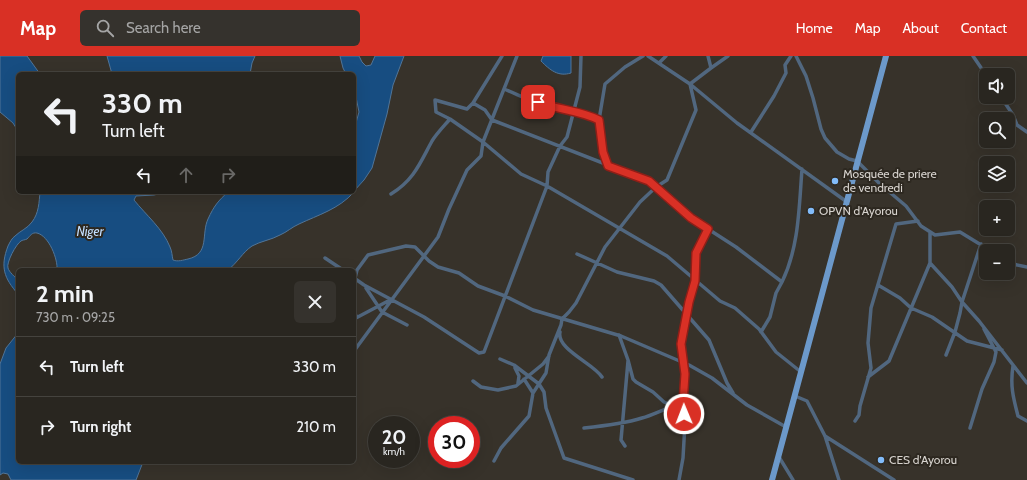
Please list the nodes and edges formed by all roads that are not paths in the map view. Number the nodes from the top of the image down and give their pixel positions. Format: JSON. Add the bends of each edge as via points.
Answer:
{"nodes":[{"id":1,"x":502,"y":56,"type":"edge"},
{"id":2,"x":517,"y":56,"type":"edge"},
{"id":3,"x":581,"y":56,"type":"edge"},
{"id":4,"x":643,"y":56,"type":"edge"},
{"id":5,"x":648,"y":56,"type":"edge"},
{"id":6,"x":666,"y":56,"type":"edge"},
{"id":7,"x":708,"y":56,"type":"edge"},
{"id":8,"x":728,"y":56,"type":"edge"},
{"id":9,"x":791,"y":56,"type":"edge"},
{"id":10,"x":796,"y":56,"type":"edge"},
{"id":11,"x":886,"y":56,"type":"edge"},
{"id":12,"x":973,"y":56,"type":"edge"},
{"id":13,"x":659,"y":64,"type":"junction"},
{"id":14,"x":711,"y":68,"type":"junction"},
{"id":15,"x":981,"y":68,"type":"edge"},
{"id":16,"x":690,"y":84,"type":"junction"},
{"id":17,"x":504,"y":89,"type":"junction"},
{"id":18,"x":473,"y":103,"type":"junction"},
{"id":19,"x":1006,"y":104,"type":"edge"},
{"id":20,"x":574,"y":111,"type":"junction"},
{"id":21,"x":450,"y":119,"type":"junction"},
{"id":22,"x":492,"y":120,"type":"junction"},
{"id":23,"x":599,"y":120,"type":"junction"},
{"id":24,"x":750,"y":132,"type":"junction"},
{"id":25,"x":1027,"y":132,"type":"edge"},
{"id":26,"x":483,"y":142,"type":"junction"},
{"id":27,"x":560,"y":146,"type":"junction"},
{"id":28,"x":857,"y":161,"type":"junction"},
{"id":29,"x":608,"y":166,"type":"junction"},
{"id":30,"x":802,"y":169,"type":"junction"},
{"id":31,"x":547,"y":186,"type":"junction"},
{"id":32,"x":656,"y":187,"type":"junction"},
{"id":33,"x":391,"y":194,"type":"dead end"},
{"id":34,"x":846,"y":202,"type":"junction"},
{"id":35,"x":918,"y":221,"type":"junction"},
{"id":36,"x":619,"y":229,"type":"junction"},
{"id":37,"x":708,"y":229,"type":"junction"},
{"id":38,"x":930,"y":232,"type":"junction"},
{"id":39,"x":981,"y":244,"type":"edge"},
{"id":40,"x":979,"y":250,"type":"edge"},
{"id":41,"x":576,"y":254,"type":"dead end"},
{"id":42,"x":424,"y":255,"type":"junction"},
{"id":43,"x":325,"y":258,"type":"dead end"},
{"id":44,"x":596,"y":263,"type":"junction"},
{"id":45,"x":930,"y":263,"type":"junction"},
{"id":46,"x":1015,"y":264,"type":"edge"},
{"id":47,"x":340,"y":268,"type":"edge"},
{"id":48,"x":1027,"y":268,"type":"edge"},
{"id":49,"x":356,"y":274,"type":"edge"},
{"id":50,"x":356,"y":280,"type":"edge"},
{"id":51,"x":695,"y":281,"type":"junction"},
{"id":52,"x":782,"y":282,"type":"junction"},
{"id":53,"x":878,"y":285,"type":"junction"},
{"id":54,"x":364,"y":286,"type":"junction"},
{"id":55,"x":505,"y":296,"type":"junction"},
{"id":56,"x":391,"y":300,"type":"junction"},
{"id":57,"x":962,"y":302,"type":"junction"},
{"id":58,"x":378,"y":306,"type":"junction"},
{"id":59,"x":912,"y":308,"type":"junction"},
{"id":60,"x":382,"y":312,"type":"junction"},
{"id":61,"x":687,"y":314,"type":"junction"},
{"id":62,"x":356,"y":318,"type":"edge"},
{"id":63,"x":562,"y":319,"type":"junction"},
{"id":64,"x":982,"y":324,"type":"junction"},
{"id":65,"x":407,"y":325,"type":"dead end"},
{"id":66,"x":561,"y":325,"type":"junction"},
{"id":67,"x":761,"y":332,"type":"junction"},
{"id":68,"x":955,"y":332,"type":"junction"},
{"id":69,"x":619,"y":335,"type":"junction"},
{"id":70,"x":356,"y":348,"type":"edge"},
{"id":71,"x":995,"y":348,"type":"junction"},
{"id":72,"x":1002,"y":350,"type":"junction"},
{"id":73,"x":549,"y":355,"type":"junction"},
{"id":74,"x":946,"y":355,"type":"dead end"},
{"id":75,"x":500,"y":359,"type":"dead end"},
{"id":76,"x":628,"y":360,"type":"junction"},
{"id":77,"x":684,"y":363,"type":"junction"},
{"id":78,"x":514,"y":365,"type":"junction"},
{"id":79,"x":1013,"y":366,"type":"junction"},
{"id":80,"x":802,"y":372,"type":"junction"},
{"id":81,"x":602,"y":377,"type":"dead end"},
{"id":82,"x":868,"y":377,"type":"junction"},
{"id":83,"x":526,"y":378,"type":"junction"},
{"id":84,"x":473,"y":381,"type":"dead end"},
{"id":85,"x":518,"y":383,"type":"junction"},
{"id":86,"x":1027,"y":383,"type":"edge"},
{"id":87,"x":539,"y":384,"type":"junction"},
{"id":88,"x":533,"y":393,"type":"junction"},
{"id":89,"x":735,"y":395,"type":"junction"},
{"id":90,"x":794,"y":396,"type":"junction"},
{"id":91,"x":683,"y":404,"type":"junction"},
{"id":92,"x":673,"y":406,"type":"junction"},
{"id":93,"x":855,"y":420,"type":"dead end"},
{"id":94,"x":1027,"y":421,"type":"edge"},
{"id":95,"x":622,"y":423,"type":"junction"},
{"id":96,"x":786,"y":427,"type":"junction"},
{"id":97,"x":584,"y":428,"type":"dead end"},
{"id":98,"x":970,"y":428,"type":"dead end"},
{"id":99,"x":825,"y":436,"type":"junction"},
{"id":100,"x":625,"y":446,"type":"dead end"},
{"id":101,"x":778,"y":456,"type":"junction"},
{"id":102,"x":494,"y":461,"type":"dead end"},
{"id":103,"x":633,"y":480,"type":"edge"},
{"id":104,"x":679,"y":480,"type":"edge"},
{"id":105,"x":772,"y":480,"type":"edge"},
{"id":106,"x":793,"y":480,"type":"edge"},
{"id":107,"x":839,"y":480,"type":"edge"},
{"id":108,"x":894,"y":480,"type":"edge"}],
"edges":[{"from":1,"to":18,"type":"street"},
{"from":2,"to":17,"type":"street"},
{"from":3,"to":20,"type":"street","via":[[580,88]]},
{"from":4,"to":23,"type":"street","via":[[605,84]]},
{"from":5,"to":13,"type":"street"},
{"from":6,"to":13,"type":"street"},
{"from":7,"to":14,"type":"street"},
{"from":8,"to":14,"type":"street"},
{"from":9,"to":24,"type":"street","via":[[785,65],[786,73],[774,96]]},
{"from":10,"to":28,"type":"street","via":[[806,76],[825,138],[837,152]]},
{"from":11,"to":28,"type":"main road"},
{"from":12,"to":15,"type":"street"},
{"from":13,"to":16,"type":"street"},
{"from":14,"to":16,"type":"street"},
{"from":16,"to":24,"type":"street"},
{"from":16,"to":32,"type":"street","via":[[696,110],[667,180]]},
{"from":17,"to":20,"type":"street","via":[[550,107]]},
{"from":17,"to":22,"type":"street"},
{"from":18,"to":21,"type":"street","via":[[467,109],[435,100],[436,112]]},
{"from":18,"to":22,"type":"street","via":[[485,110]]},
{"from":19,"to":25,"type":"street","via":[[1017,124]]},
{"from":20,"to":23,"type":"street"},
{"from":20,"to":27,"type":"street","via":[[567,137]]},
{"from":21,"to":26,"type":"street"},
{"from":21,"to":33,"type":"street","via":[[433,140],[419,167],[402,188]]},
{"from":22,"to":26,"type":"street"},
{"from":22,"to":27,"type":"street"},
{"from":23,"to":29,"type":"street","via":[[603,152]]},
{"from":24,"to":30,"type":"street"},
{"from":26,"to":31,"type":"street","via":[[521,174]]},
{"from":26,"to":42,"type":"street","via":[[481,156],[467,170],[438,236]]},
{"from":27,"to":29,"type":"street"},
{"from":27,"to":31,"type":"street","via":[[548,172]]},
{"from":28,"to":34,"type":"main road"},
{"from":28,"to":35,"type":"street","via":[[906,206]]},
{"from":29,"to":32,"type":"street","via":[[649,181]]},
{"from":30,"to":34,"type":"street"},
{"from":30,"to":52,"type":"street","via":[[798,232],[788,271]]},
{"from":31,"to":36,"type":"street"},
{"from":31,"to":55,"type":"street"},
{"from":32,"to":36,"type":"street","via":[[640,202]]},
{"from":32,"to":37,"type":"street","via":[[691,218]]},
{"from":34,"to":80,"type":"main road"},
{"from":35,"to":38,"type":"street"},
{"from":35,"to":53,"type":"street","via":[[896,224]]},
{"from":36,"to":44,"type":"street","via":[[605,246]]},
{"from":36,"to":51,"type":"street","via":[[667,256]]},
{"from":37,"to":51,"type":"street","via":[[696,253]]},
{"from":37,"to":52,"type":"street"},
{"from":38,"to":39,"type":"street","via":[[935,235],[960,232]]},
{"from":38,"to":45,"type":"street"},
{"from":40,"to":57,"type":"street"},
{"from":41,"to":44,"type":"street"},
{"from":42,"to":49,"type":"street","via":[[410,245],[368,255]]},
{"from":42,"to":55,"type":"street","via":[[438,267],[459,273],[478,286]]},
{"from":42,"to":56,"type":"street"},
{"from":43,"to":47,"type":"street"},
{"from":44,"to":61,"type":"street","via":[[617,272],[654,281],[661,285]]},
{"from":44,"to":63,"type":"street","via":[[576,303]]},
{"from":45,"to":57,"type":"street"},
{"from":45,"to":59,"type":"street"},
{"from":46,"to":48,"type":"street"},
{"from":50,"to":54,"type":"street"},
{"from":51,"to":61,"type":"street"},
{"from":51,"to":67,"type":"street","via":[[720,301],[735,308]]},
{"from":52,"to":67,"type":"street","via":[[776,293],[770,317]]},
{"from":53,"to":59,"type":"street"},
{"from":53,"to":82,"type":"street","via":[[871,308],[868,343],[871,368]]},
{"from":54,"to":56,"type":"street"},
{"from":54,"to":58,"type":"street"},
{"from":55,"to":56,"type":"street","via":[[486,349],[482,353]]},
{"from":55,"to":63,"type":"street","via":[[533,310]]},
{"from":56,"to":58,"type":"street"},
{"from":56,"to":60,"type":"street"},
{"from":57,"to":64,"type":"street"},
{"from":57,"to":68,"type":"street"},
{"from":58,"to":60,"type":"street"},
{"from":58,"to":62,"type":"street"},
{"from":59,"to":68,"type":"street"},
{"from":59,"to":82,"type":"street","via":[[889,361]]},
{"from":60,"to":65,"type":"street"},
{"from":60,"to":70,"type":"street"},
{"from":61,"to":77,"type":"street","via":[[681,344]]},
{"from":61,"to":89,"type":"street","via":[[709,340],[727,383]]},
{"from":63,"to":66,"type":"street"},
{"from":63,"to":69,"type":"street"},
{"from":64,"to":71,"type":"street"},
{"from":64,"to":72,"type":"street"},
{"from":66,"to":73,"type":"street"},
{"from":66,"to":81,"type":"street","via":[[559,336],[563,344],[599,371]]},
{"from":67,"to":80,"type":"street","via":[[776,352]]},
{"from":68,"to":71,"type":"street","via":[[967,341]]},
{"from":68,"to":74,"type":"street"},
{"from":69,"to":76,"type":"street"},
{"from":69,"to":77,"type":"street"},
{"from":71,"to":72,"type":"street"},
{"from":71,"to":98,"type":"street","via":[[994,362]]},
{"from":72,"to":79,"type":"street"},
{"from":73,"to":83,"type":"street","via":[[543,364]]},
{"from":73,"to":87,"type":"street","via":[[546,372]]},
{"from":75,"to":78,"type":"street"},
{"from":76,"to":92,"type":"street","via":[[633,379]]},
{"from":76,"to":95,"type":"street"},
{"from":77,"to":89,"type":"street","via":[[712,378]]},
{"from":77,"to":91,"type":"street"},
{"from":78,"to":83,"type":"street"},
{"from":78,"to":85,"type":"street"},
{"from":79,"to":86,"type":"street"},
{"from":79,"to":94,"type":"street","via":[[1012,395],[1018,416]]},
{"from":80,"to":90,"type":"main road"},
{"from":82,"to":93,"type":"street","via":[[860,415]]},
{"from":83,"to":85,"type":"street"},
{"from":83,"to":87,"type":"street","via":[[533,378]]},
{"from":83,"to":88,"type":"street"},
{"from":84,"to":85,"type":"street","via":[[481,387],[498,390],[516,386]]},
{"from":87,"to":88,"type":"street"},
{"from":87,"to":103,"type":"street","via":[[544,392],[546,408],[564,458]]},
{"from":88,"to":102,"type":"street","via":[[529,416],[501,448]]},
{"from":89,"to":96,"type":"street"},
{"from":90,"to":96,"type":"main road"},
{"from":90,"to":99,"type":"street","via":[[807,401]]},
{"from":91,"to":92,"type":"street"},
{"from":91,"to":104,"type":"street","via":[[684,450]]},
{"from":92,"to":95,"type":"street"},
{"from":95,"to":97,"type":"street"},
{"from":95,"to":100,"type":"street","via":[[621,440]]},
{"from":96,"to":101,"type":"main road"},
{"from":99,"to":107,"type":"street"},
{"from":99,"to":108,"type":"street"},
{"from":101,"to":105,"type":"main road"},
{"from":101,"to":106,"type":"street"}]}
